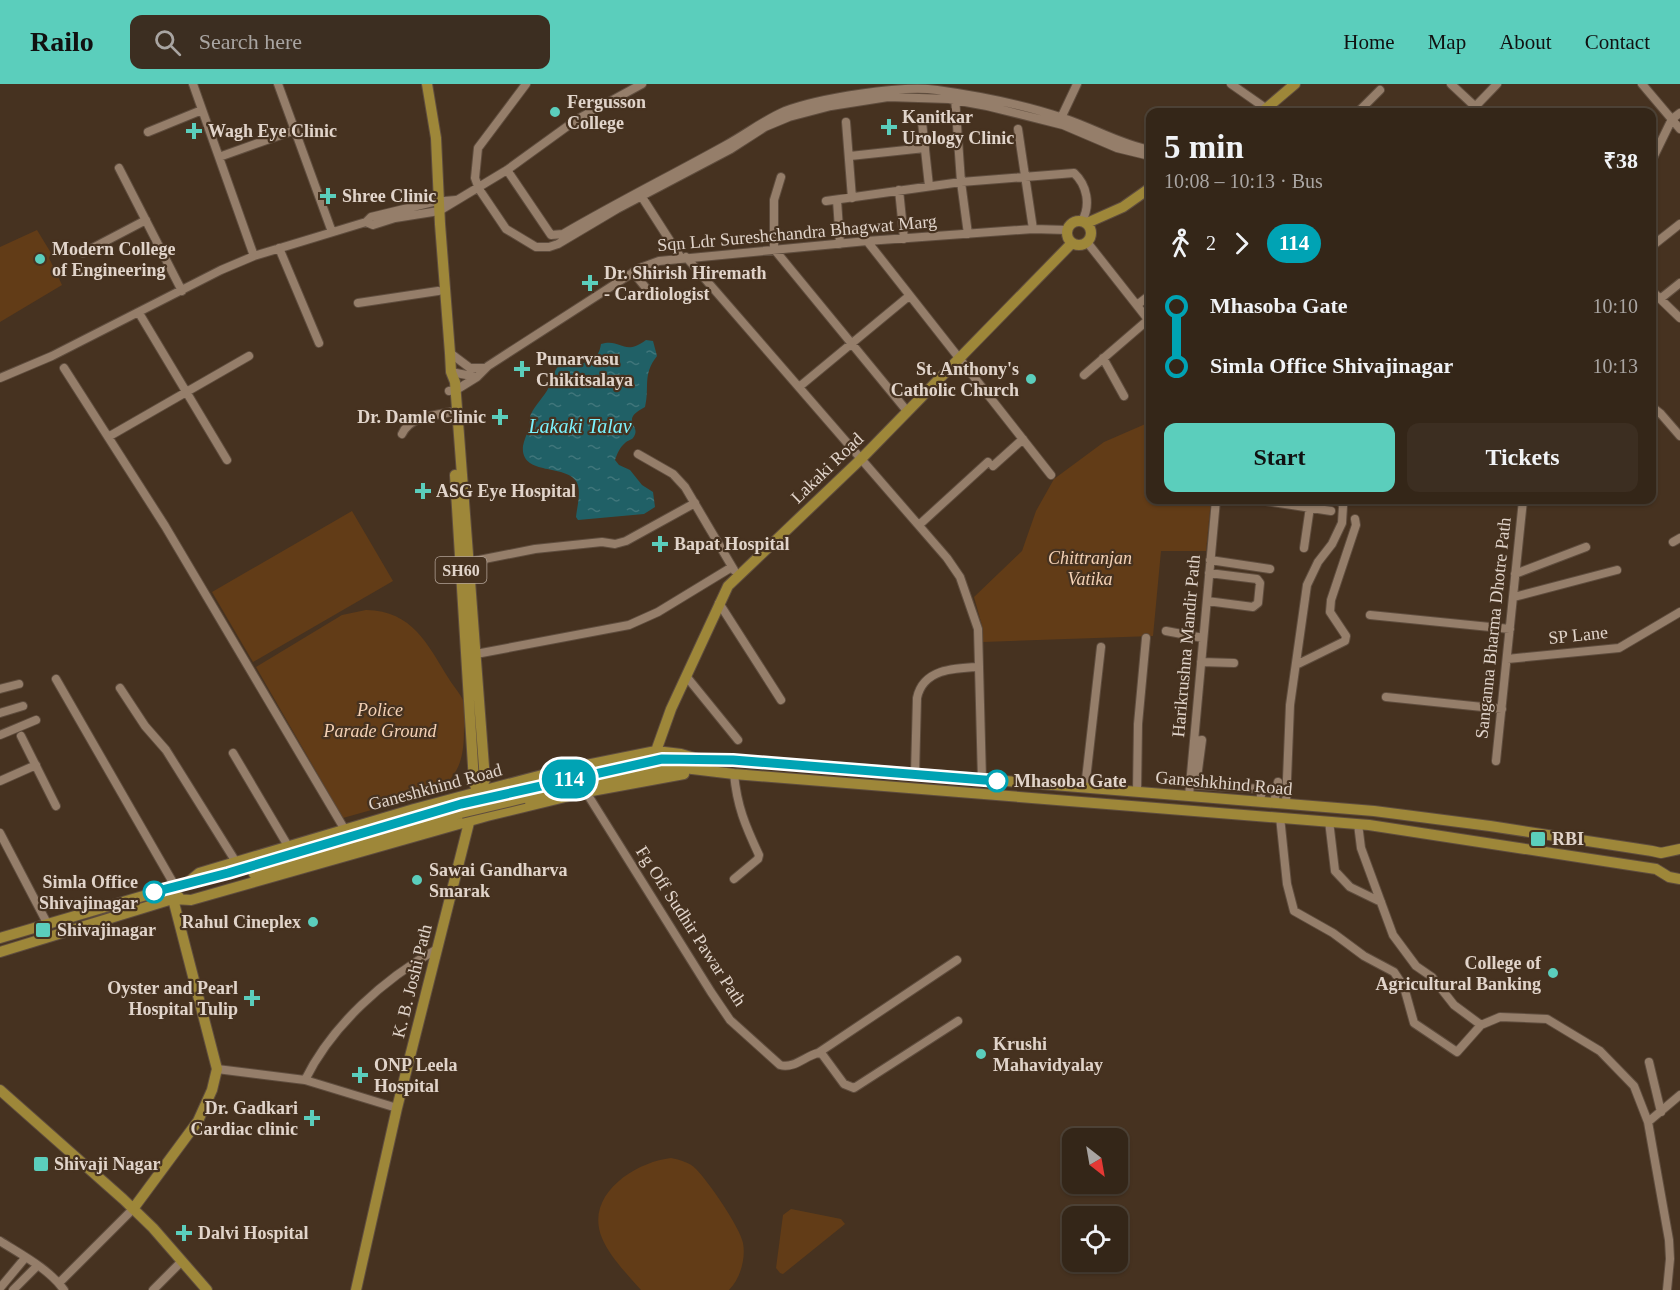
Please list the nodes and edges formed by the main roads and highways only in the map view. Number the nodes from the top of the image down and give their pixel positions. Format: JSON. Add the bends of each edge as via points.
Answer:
{"nodes":[{"id":1,"x":426,"y":84,"type":"edge"},
{"id":2,"x":1295,"y":84,"type":"edge"},
{"id":3,"x":1270,"y":108,"type":"edge"},
{"id":4,"x":1146,"y":191,"type":"edge"},
{"id":5,"x":1146,"y":196,"type":"edge"},
{"id":6,"x":439,"y":206,"type":"junction"},
{"id":7,"x":1087,"y":230,"type":"junction"},
{"id":8,"x":1072,"y":243,"type":"junction"},
{"id":9,"x":451,"y":372,"type":"junction"},
{"id":10,"x":452,"y":390,"type":"junction"},
{"id":11,"x":656,"y":751,"type":"junction"},
{"id":12,"x":699,"y":764,"type":"junction"},
{"id":13,"x":477,"y":791,"type":"junction"},
{"id":14,"x":522,"y":794,"type":"junction"},
{"id":15,"x":461,"y":808,"type":"junction"},
{"id":16,"x":1370,"y":811,"type":"junction"},
{"id":17,"x":470,"y":821,"type":"junction"},
{"id":18,"x":1364,"y":824,"type":"junction"},
{"id":19,"x":1680,"y":849,"type":"edge"},
{"id":20,"x":1661,"y":853,"type":"junction"},
{"id":21,"x":1680,"y":855,"type":"edge"},
{"id":22,"x":1679,"y":874,"type":"edge"},
{"id":23,"x":188,"y":883,"type":"junction"},
{"id":24,"x":173,"y":899,"type":"junction"},
{"id":25,"x":0,"y":938,"type":"edge"},
{"id":26,"x":0,"y":952,"type":"edge"},
{"id":27,"x":0,"y":1090,"type":"edge"},
{"id":28,"x":132,"y":1209,"type":"junction"},
{"id":29,"x":207,"y":1290,"type":"edge"},
{"id":30,"x":356,"y":1290,"type":"edge"}],
"edges":[{"from":1,"to":6,"type":"main road","number":"SH60","via":[[436,138]]},
{"from":2,"to":3,"type":"main road"},
{"from":4,"to":7,"type":"main road"},
{"from":5,"to":7,"type":"main road"},
{"from":6,"to":9,"type":"main road","number":"SH60"},
{"from":6,"to":9,"type":"main road","number":"SH60","via":[[434,215],[438,291],[445,369]]},
{"from":7,"to":8,"type":"main road","via":[[1078,245]]},
{"from":7,"to":8,"type":"main road","via":[[1072,222],[1067,230]]},
{"from":8,"to":11,"type":"main road","name":"Lakaki Road","via":[[861,459],[735,571]]},
{"from":9,"to":10,"type":"main road","number":"SH60"},
{"from":10,"to":13,"type":"main road","number":"SH60"},
{"from":10,"to":13,"type":"main road","number":"SH60","via":[[485,780]]},
{"from":11,"to":12,"type":"main road","name":"Ganeshkhind Road","via":[[681,754]]},
{"from":11,"to":14,"type":"main road","name":"Ganeshkhind Road","via":[[561,770]]},
{"from":12,"to":14,"type":"main road","name":"Ganeshkhind Road","via":[[586,792]]},
{"from":12,"to":14,"type":"main road","via":[[662,759]]},
{"from":12,"to":16,"type":"main road","name":"Ganeshkhind Road","via":[[915,774]]},
{"from":12,"to":18,"type":"main road","name":"Ganeshkhind Road","via":[[734,774]]},
{"from":13,"to":14,"type":"main road","name":"Ganeshkhind Road"},
{"from":13,"to":17,"type":"main road","name":"K. B. Joshi Path"},
{"from":13,"to":23,"type":"main road","name":"Ganeshkhind Road","via":[[200,873]]},
{"from":14,"to":15,"type":"main road","bridge":true},
{"from":14,"to":17,"type":"main road","name":"Ganeshkhind Road"},
{"from":15,"to":23,"type":"main road"},
{"from":15,"to":24,"type":"main road"},
{"from":16,"to":18,"type":"main road"},
{"from":16,"to":20,"type":"main road","name":"Ganeshkhind Road"},
{"from":17,"to":24,"type":"main road","name":"Ganeshkhind Road","via":[[191,900]]},
{"from":17,"to":30,"type":"main road","name":"K. B. Joshi Path","via":[[397,1108]]},
{"from":18,"to":22,"type":"main road","name":"Ganeshkhind Road","via":[[1656,869],[1669,877]]},
{"from":19,"to":20,"type":"main road","name":"Ganeshkhind Road"},
{"from":20,"to":21,"type":"main road"},
{"from":23,"to":25,"type":"main road","name":"Ganeshkhind Road"},
{"from":24,"to":26,"type":"main road","name":"Ganeshkhind Road"},
{"from":24,"to":28,"type":"main road","via":[[217,1069],[198,1121]]},
{"from":27,"to":28,"type":"main road"},
{"from":28,"to":29,"type":"main road"}]}
